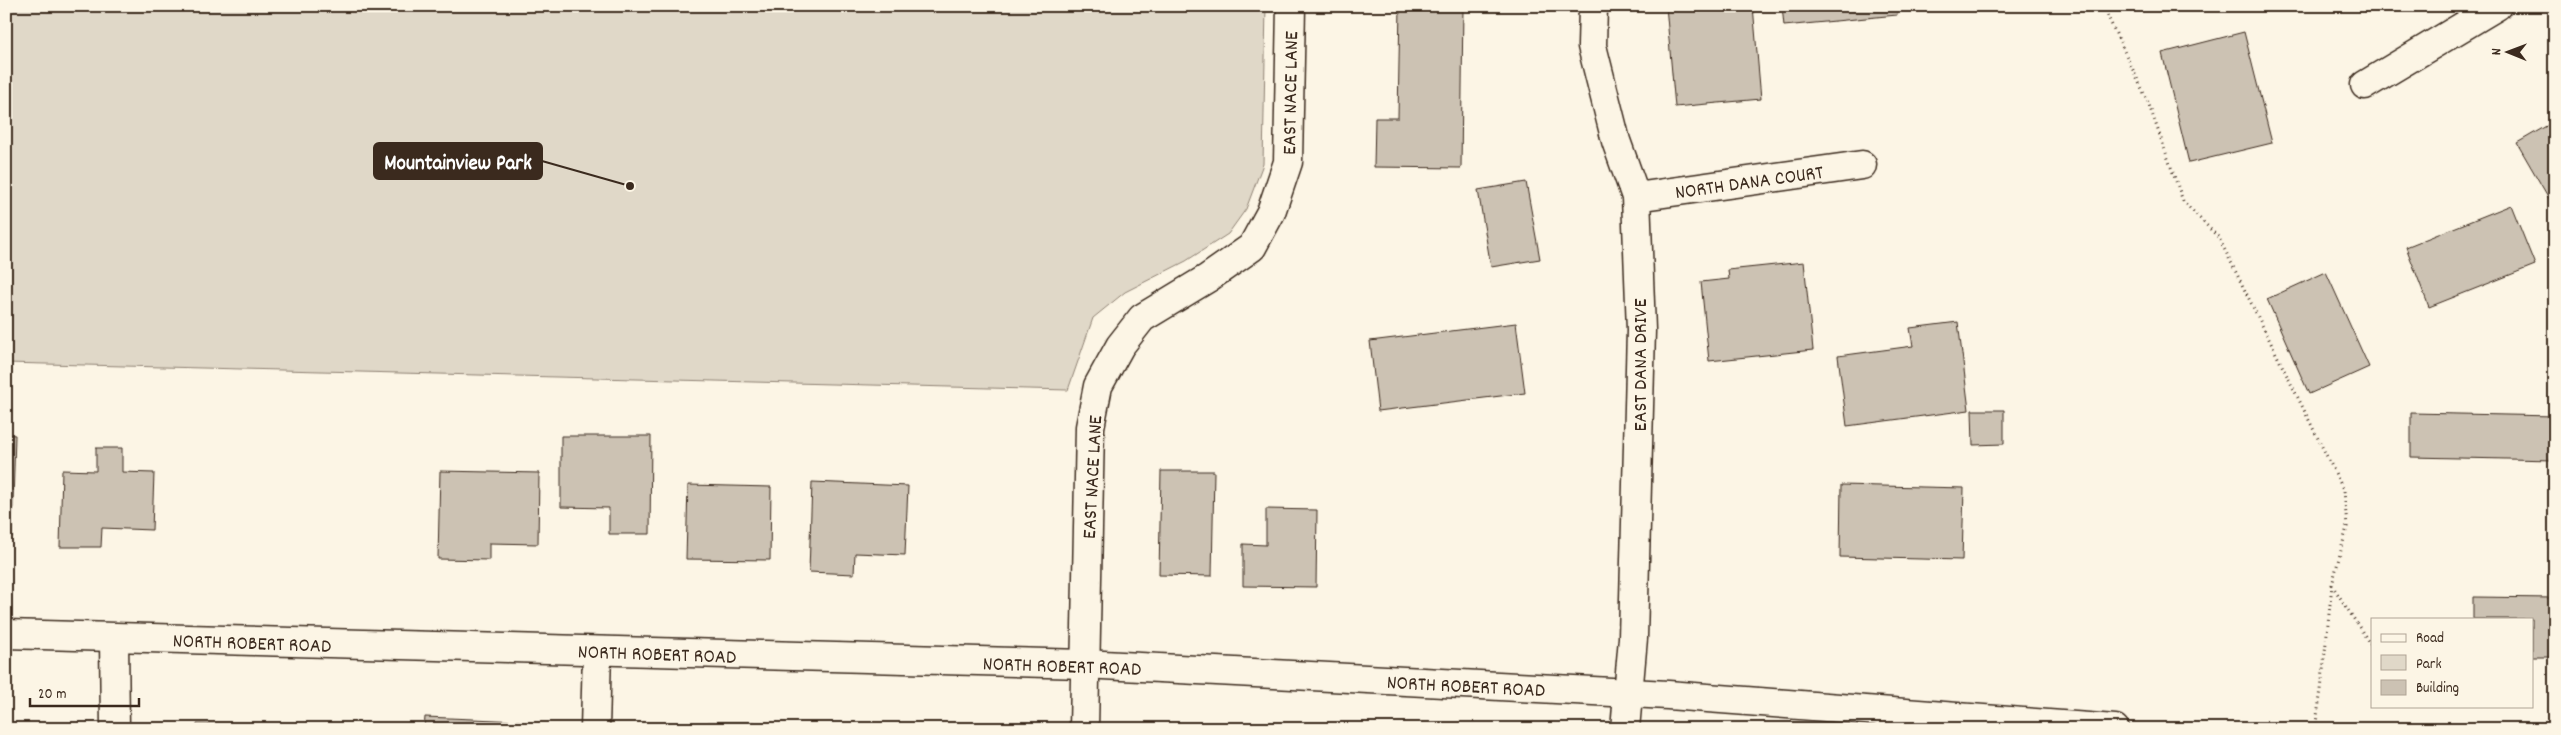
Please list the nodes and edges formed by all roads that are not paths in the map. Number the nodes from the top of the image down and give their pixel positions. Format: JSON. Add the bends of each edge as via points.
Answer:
{"nodes":[{"id":1,"x":1291,"y":6,"type":"edge"},
{"id":2,"x":1593,"y":6,"type":"edge"},
{"id":3,"x":2497,"y":6,"type":"edge"},
{"id":4,"x":2365,"y":86,"type":"dead end"},
{"id":5,"x":1862,"y":165,"type":"dead end"},
{"id":6,"x":1636,"y":197,"type":"junction"},
{"id":7,"x":6,"y":634,"type":"edge"},
{"id":8,"x":114,"y":638,"type":"junction"},
{"id":9,"x":597,"y":651,"type":"junction"},
{"id":10,"x":1084,"y":664,"type":"junction"},
{"id":11,"x":1628,"y":693,"type":"junction"},
{"id":12,"x":115,"y":729,"type":"edge"},
{"id":13,"x":594,"y":729,"type":"edge"},
{"id":14,"x":1084,"y":729,"type":"edge"},
{"id":15,"x":1625,"y":729,"type":"edge"},
{"id":16,"x":2116,"y":729,"type":"edge"}],
"edges":[{"from":1,"to":10,"type":"main road","name":"EAST NACE LANE","via":[[1288,162],[1271,212],[1252,247],[1142,318],[1120,346],[1098,386],[1090,427]]},
{"from":2,"to":6,"type":"main road","name":"EAST DANA DRIVE","via":[[1592,46],[1616,141]]},
{"from":3,"to":4,"type":"main road"},
{"from":5,"to":6,"type":"main road","name":"NORTH DANA COURT"},
{"from":6,"to":11,"type":"main road","name":"EAST DANA DRIVE","via":[[1641,330],[1633,638]]},
{"from":7,"to":8,"type":"main road","name":"NORTH ROBERT ROAD"},
{"from":8,"to":9,"type":"main road","name":"NORTH ROBERT ROAD"},
{"from":8,"to":12,"type":"main road"},
{"from":9,"to":10,"type":"main road","name":"NORTH ROBERT ROAD"},
{"from":9,"to":13,"type":"main road"},
{"from":10,"to":11,"type":"main road","name":"NORTH ROBERT ROAD"},
{"from":10,"to":14,"type":"main road","name":"EAST NACE LANE"},
{"from":11,"to":15,"type":"main road","name":"EAST DANA DRIVE"},
{"from":11,"to":16,"type":"main road","name":"NORTH ROBERT ROAD"}]}
